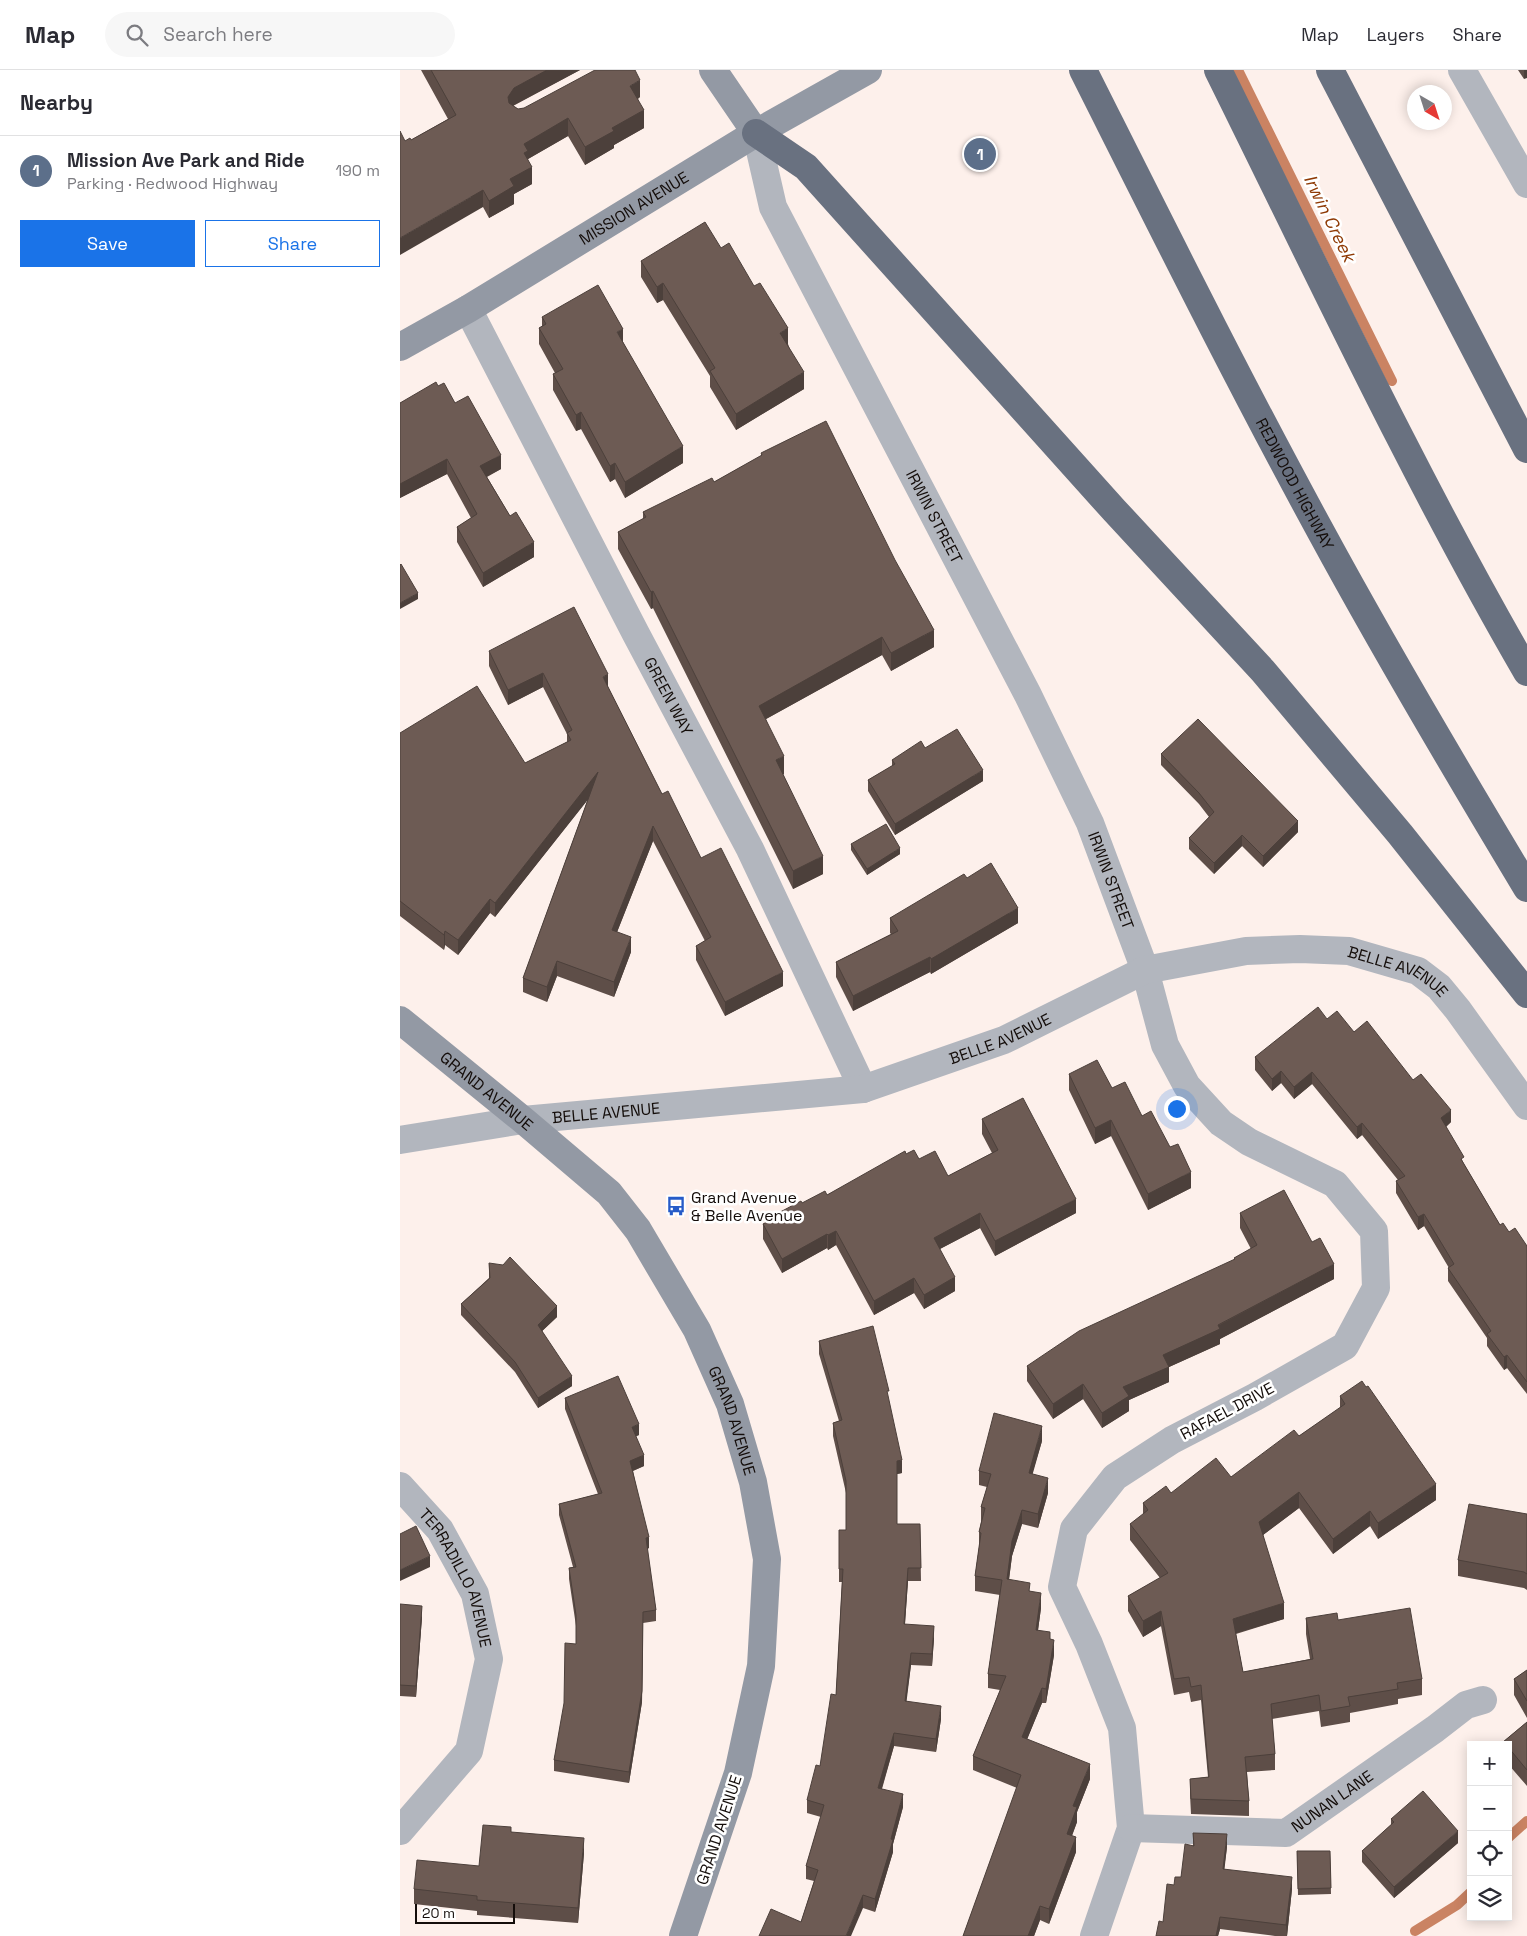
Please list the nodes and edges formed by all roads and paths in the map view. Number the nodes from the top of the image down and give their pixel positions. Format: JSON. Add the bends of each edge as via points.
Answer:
{"nodes":[{"id":1,"x":712,"y":70,"type":"edge"},
{"id":2,"x":868,"y":70,"type":"edge"},
{"id":3,"x":1083,"y":70,"type":"edge"},
{"id":4,"x":1218,"y":70,"type":"edge"},
{"id":5,"x":1330,"y":70,"type":"edge"},
{"id":6,"x":1462,"y":70,"type":"edge"},
{"id":7,"x":756,"y":133,"type":"junction"},
{"id":8,"x":1527,"y":184,"type":"edge"},
{"id":9,"x":468,"y":309,"type":"junction"},
{"id":10,"x":400,"y":347,"type":"edge"},
{"id":11,"x":1527,"y":449,"type":"edge"},
{"id":12,"x":1527,"y":672,"type":"edge"},
{"id":13,"x":1527,"y":888,"type":"edge"},
{"id":14,"x":1145,"y":970,"type":"junction"},
{"id":15,"x":1527,"y":994,"type":"edge"},
{"id":16,"x":400,"y":1020,"type":"edge"},
{"id":17,"x":862,"y":1088,"type":"junction"},
{"id":18,"x":1527,"y":1106,"type":"edge"},
{"id":19,"x":523,"y":1120,"type":"junction"},
{"id":20,"x":400,"y":1140,"type":"edge"},
{"id":21,"x":400,"y":1486,"type":"edge"},
{"id":22,"x":1483,"y":1700,"type":"dead end"},
{"id":23,"x":1131,"y":1828,"type":"junction"},
{"id":24,"x":400,"y":1831,"type":"edge"},
{"id":25,"x":683,"y":1936,"type":"edge"},
{"id":26,"x":1094,"y":1936,"type":"edge"}],
"edges":[{"from":1,"to":7,"type":"street","name":"IRWIN STREET"},
{"from":2,"to":7,"type":"street","name":"MISSION AVENUE"},
{"from":3,"to":13,"type":"highway","name":"REDWOOD HIGHWAY","via":[[1320,530],[1406,685]]},
{"from":4,"to":12,"type":"highway","via":[[1425,486]]},
{"from":5,"to":11,"type":"highway"},
{"from":6,"to":8,"type":"street"},
{"from":7,"to":9,"type":"street","name":"MISSION AVENUE"},
{"from":7,"to":14,"type":"street","name":"IRWIN STREET","via":[[773,207],[1028,695],[1090,823]]},
{"from":7,"to":15,"type":"highway","via":[[806,167],[1263,671],[1400,834]]},
{"from":9,"to":10,"type":"street","name":"MISSION AVENUE"},
{"from":9,"to":17,"type":"street","name":"GREEN WAY","via":[[750,849]]},
{"from":14,"to":17,"type":"street","name":"BELLE AVENUE","via":[[1004,1040]]},
{"from":14,"to":18,"type":"street","name":"BELLE AVENUE","via":[[1246,950],[1300,949],[1349,951],[1418,971],[1439,987],[1458,1010]]},
{"from":14,"to":23,"type":"street","name":"RAFAEL DRIVE","via":[[1165,1045],[1187,1086],[1220,1123],[1249,1142],[1336,1184],[1374,1232],[1376,1288],[1345,1346],[1255,1398],[1172,1440],[1115,1477],[1074,1529],[1062,1587],[1122,1728]]},
{"from":16,"to":19,"type":"street","name":"GRAND AVENUE"},
{"from":17,"to":19,"type":"street","name":"BELLE AVENUE"},
{"from":19,"to":20,"type":"street","name":"BELLE AVENUE"},
{"from":19,"to":25,"type":"street","name":"GRAND AVENUE","via":[[608,1193],[638,1230],[697,1330],[730,1404],[753,1482],[767,1559],[761,1666],[738,1773]]},
{"from":21,"to":24,"type":"street","name":"TERRADILLO AVENUE","via":[[440,1530],[475,1594],[489,1659],[469,1751]]},
{"from":22,"to":23,"type":"street","name":"NUNAN LANE","via":[[1466,1706],[1286,1833]]},
{"from":23,"to":26,"type":"street","name":"RAFAEL DRIVE"}]}
